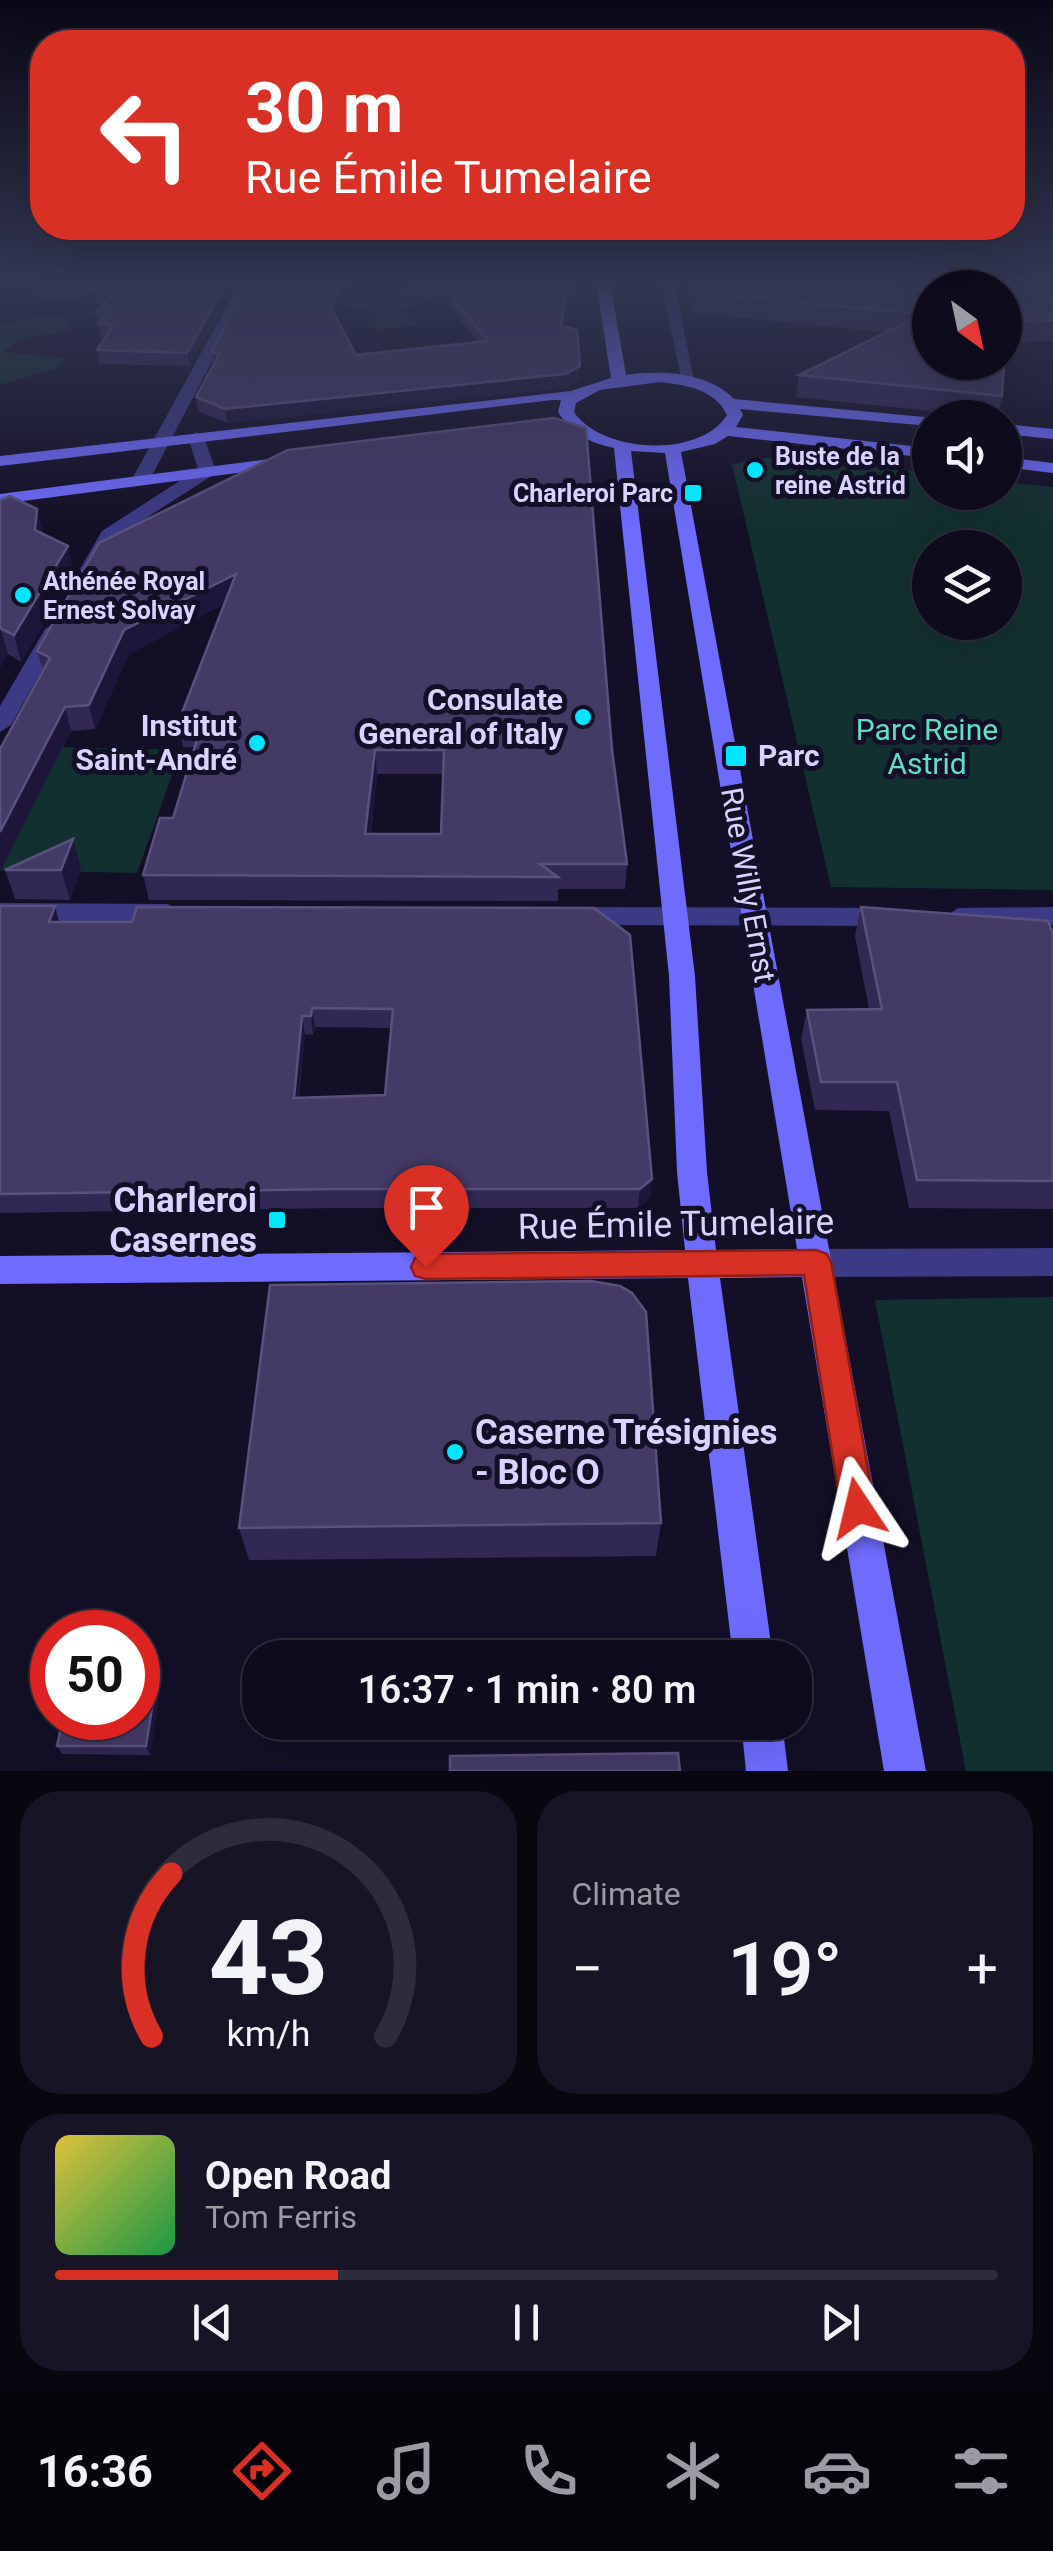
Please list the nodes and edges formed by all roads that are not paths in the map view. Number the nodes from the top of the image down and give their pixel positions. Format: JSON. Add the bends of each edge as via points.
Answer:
{"nodes":[{"id":1,"x":201,"y":365,"type":"edge"},
{"id":2,"x":617,"y":365,"type":"edge"},
{"id":3,"x":686,"y":365,"type":"edge"},
{"id":4,"x":619,"y":378,"type":"junction"},
{"id":5,"x":690,"y":382,"type":"junction"},
{"id":6,"x":574,"y":396,"type":"junction"},
{"id":7,"x":732,"y":404,"type":"junction"},
{"id":8,"x":912,"y":419,"type":"edge"},
{"id":9,"x":726,"y":431,"type":"junction"},
{"id":10,"x":1022,"y":431,"type":"edge"},
{"id":11,"x":1053,"y":434,"type":"edge"},
{"id":12,"x":196,"y":437,"type":"junction"},
{"id":13,"x":158,"y":442,"type":"junction"},
{"id":14,"x":622,"y":446,"type":"junction"},
{"id":15,"x":672,"y":448,"type":"junction"},
{"id":16,"x":912,"y":452,"type":"edge"},
{"id":17,"x":306,"y":459,"type":"edge"},
{"id":18,"x":0,"y":462,"type":"edge"},
{"id":19,"x":1022,"y":464,"type":"edge"},
{"id":20,"x":1053,"y":468,"type":"edge"},
{"id":21,"x":207,"y":471,"type":"junction"},
{"id":22,"x":140,"y":481,"type":"junction"},
{"id":23,"x":0,"y":498,"type":"edge"},
{"id":24,"x":0,"y":725,"type":"edge"},
{"id":25,"x":0,"y":912,"type":"edge"},
{"id":26,"x":195,"y":914,"type":"edge"},
{"id":27,"x":547,"y":916,"type":"edge"},
{"id":28,"x":676,"y":916,"type":"junction"},
{"id":29,"x":752,"y":916,"type":"junction"},
{"id":30,"x":1053,"y":916,"type":"edge"},
{"id":31,"x":816,"y":1262,"type":"junction"},
{"id":32,"x":1053,"y":1262,"type":"edge"},
{"id":33,"x":702,"y":1264,"type":"junction"},
{"id":34,"x":0,"y":1270,"type":"edge"},
{"id":35,"x":750,"y":1640,"type":"edge"},
{"id":36,"x":763,"y":1740,"type":"edge"},
{"id":37,"x":767,"y":1771,"type":"edge"},
{"id":38,"x":905,"y":1771,"type":"edge"}],
"edges":[{"from":1,"to":13,"type":"street"},
{"from":2,"to":4,"type":"main road"},
{"from":3,"to":5,"type":"street"},
{"from":4,"to":5,"type":"main road"},
{"from":4,"to":6,"type":"main road"},
{"from":5,"to":7,"type":"main road"},
{"from":6,"to":12,"type":"main road"},
{"from":6,"to":14,"type":"main road","via":[[567,406],[568,428]]},
{"from":7,"to":8,"type":"main road"},
{"from":7,"to":9,"type":"main road","via":[[735,415]]},
{"from":9,"to":15,"type":"main road"},
{"from":9,"to":16,"type":"main road"},
{"from":10,"to":11,"type":"main road"},
{"from":12,"to":13,"type":"main road"},
{"from":12,"to":21,"type":"street"},
{"from":13,"to":18,"type":"main road"},
{"from":13,"to":22,"type":"street"},
{"from":14,"to":15,"type":"main road"},
{"from":14,"to":28,"type":"main road"},
{"from":15,"to":29,"type":"main road","name":"Rue Willy Ernst"},
{"from":17,"to":21,"type":"main road"},
{"from":19,"to":20,"type":"main road"},
{"from":21,"to":22,"type":"main road"},
{"from":21,"to":24,"type":"street","via":[[108,535]]},
{"from":22,"to":23,"type":"main road"},
{"from":25,"to":26,"type":"street"},
{"from":27,"to":28,"type":"street"},
{"from":28,"to":29,"type":"street"},
{"from":28,"to":33,"type":"main road"},
{"from":29,"to":30,"type":"street"},
{"from":29,"to":31,"type":"main road","name":"Rue Willy Ernst"},
{"from":31,"to":32,"type":"street","name":"Rue Émile Tumelaire"},
{"from":31,"to":33,"type":"main road","name":"Rue Émile Tumelaire"},
{"from":31,"to":38,"type":"main road","name":"Rue Willy Ernst"},
{"from":33,"to":34,"type":"main road","name":"Rue Émile Tumelaire"},
{"from":33,"to":35,"type":"main road"},
{"from":36,"to":37,"type":"main road"}]}
